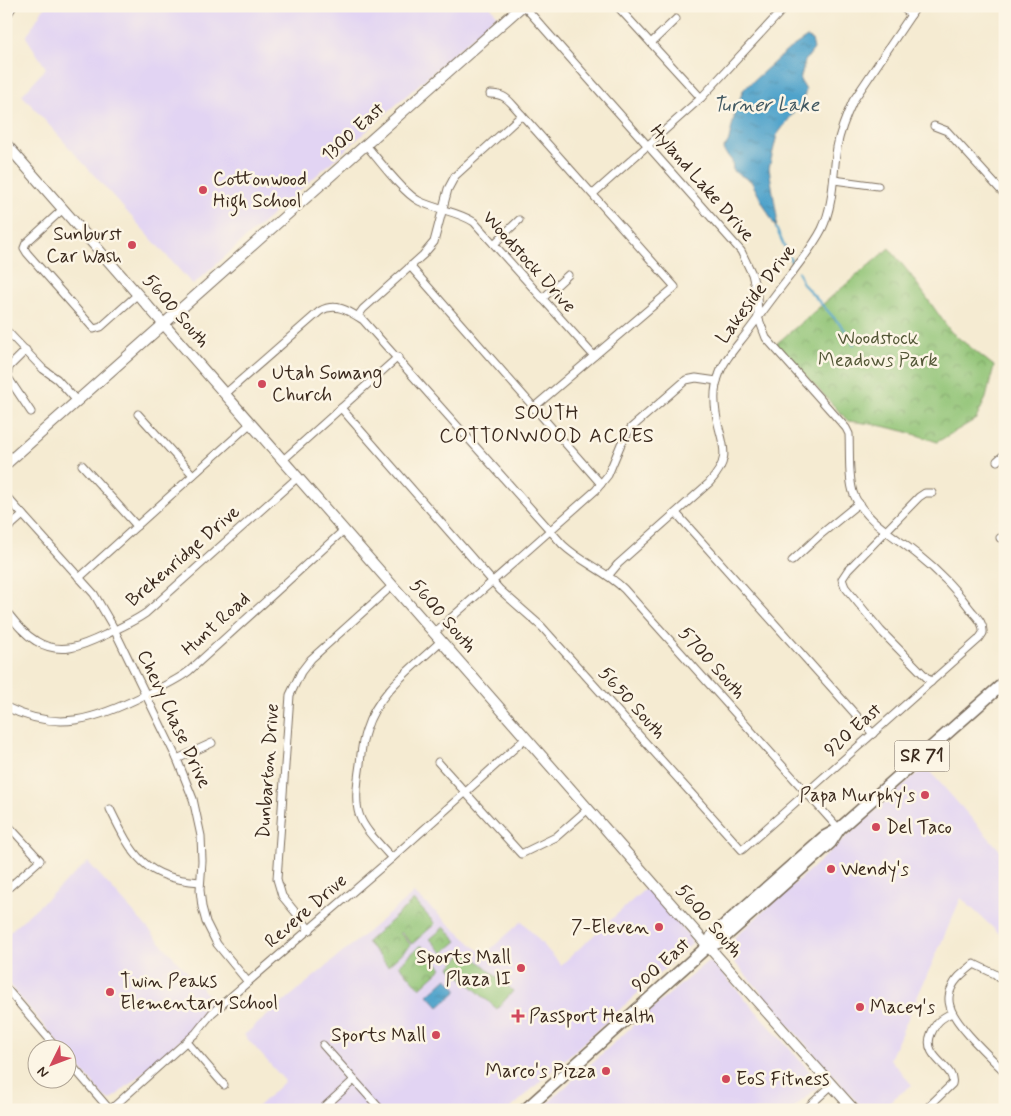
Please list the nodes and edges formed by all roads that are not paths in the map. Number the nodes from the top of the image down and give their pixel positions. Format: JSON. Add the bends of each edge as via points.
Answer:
{"nodes":[{"id":1,"x":13,"y":6,"type":"edge"},
{"id":2,"x":523,"y":6,"type":"edge"},
{"id":3,"x":617,"y":6,"type":"edge"},
{"id":4,"x":785,"y":6,"type":"edge"},
{"id":5,"x":901,"y":6,"type":"edge"},
{"id":6,"x":917,"y":6,"type":"edge"},
{"id":7,"x":911,"y":15,"type":"junction"},
{"id":8,"x":6,"y":17,"type":"edge"},
{"id":9,"x":676,"y":19,"type":"dead end"},
{"id":10,"x":651,"y":42,"type":"junction"},
{"id":11,"x":490,"y":94,"type":"dead end"},
{"id":12,"x":701,"y":98,"type":"junction"},
{"id":13,"x":522,"y":115,"type":"junction"},
{"id":14,"x":934,"y":126,"type":"dead end"},
{"id":15,"x":6,"y":144,"type":"edge"},
{"id":16,"x":366,"y":145,"type":"junction"},
{"id":17,"x":648,"y":145,"type":"junction"},
{"id":18,"x":834,"y":180,"type":"junction"},
{"id":19,"x":878,"y":186,"type":"dead end"},
{"id":20,"x":593,"y":194,"type":"junction"},
{"id":21,"x":1005,"y":195,"type":"edge"},
{"id":22,"x":63,"y":209,"type":"junction"},
{"id":23,"x":443,"y":209,"type":"junction"},
{"id":24,"x":520,"y":220,"type":"dead end"},
{"id":25,"x":494,"y":244,"type":"junction"},
{"id":26,"x":410,"y":266,"type":"junction"},
{"id":27,"x":568,"y":275,"type":"dead end"},
{"id":28,"x":138,"y":294,"type":"junction"},
{"id":29,"x":542,"y":298,"type":"junction"},
{"id":30,"x":358,"y":316,"type":"junction"},
{"id":31,"x":758,"y":317,"type":"junction"},
{"id":32,"x":164,"y":324,"type":"junction"},
{"id":33,"x":6,"y":330,"type":"edge"},
{"id":34,"x":26,"y":350,"type":"junction"},
{"id":35,"x":594,"y":356,"type":"junction"},
{"id":36,"x":398,"y":357,"type":"junction"},
{"id":37,"x":716,"y":382,"type":"junction"},
{"id":38,"x":225,"y":394,"type":"junction"},
{"id":39,"x":77,"y":401,"type":"junction"},
{"id":40,"x":341,"y":408,"type":"junction"},
{"id":41,"x":533,"y":408,"type":"junction"},
{"id":42,"x":31,"y":412,"type":"dead end"},
{"id":43,"x":138,"y":414,"type":"dead end"},
{"id":44,"x":251,"y":423,"type":"junction"},
{"id":45,"x":1005,"y":454,"type":"edge"},
{"id":46,"x":283,"y":460,"type":"junction"},
{"id":47,"x":998,"y":461,"type":"dead end"},
{"id":48,"x":6,"y":464,"type":"edge"},
{"id":49,"x":82,"y":465,"type":"dead end"},
{"id":50,"x":193,"y":476,"type":"junction"},
{"id":51,"x":298,"y":477,"type":"junction"},
{"id":52,"x":600,"y":484,"type":"junction"},
{"id":53,"x":932,"y":493,"type":"dead end"},
{"id":54,"x":6,"y":496,"type":"edge"},
{"id":55,"x":859,"y":503,"type":"junction"},
{"id":56,"x":676,"y":513,"type":"junction"},
{"id":57,"x":23,"y":515,"type":"junction"},
{"id":58,"x":136,"y":526,"type":"junction"},
{"id":59,"x":6,"y":530,"type":"edge"},
{"id":60,"x":344,"y":530,"type":"junction"},
{"id":61,"x":549,"y":530,"type":"junction"},
{"id":62,"x":886,"y":530,"type":"junction"},
{"id":63,"x":792,"y":561,"type":"dead end"},
{"id":64,"x":608,"y":576,"type":"junction"},
{"id":65,"x":80,"y":578,"type":"junction"},
{"id":66,"x":492,"y":581,"type":"junction"},
{"id":67,"x":392,"y":585,"type":"junction"},
{"id":68,"x":6,"y":611,"type":"edge"},
{"id":69,"x":114,"y":631,"type":"junction"},
{"id":70,"x":984,"y":632,"type":"joint"},
{"id":71,"x":434,"y":633,"type":"junction"},
{"id":72,"x":441,"y":641,"type":"junction"},
{"id":73,"x":930,"y":682,"type":"junction"},
{"id":74,"x":1005,"y":682,"type":"edge"},
{"id":75,"x":146,"y":695,"type":"junction"},
{"id":76,"x":6,"y":707,"type":"edge"},
{"id":77,"x":873,"y":734,"type":"junction"},
{"id":78,"x":526,"y":738,"type":"junction"},
{"id":79,"x":212,"y":743,"type":"dead end"},
{"id":80,"x":177,"y":759,"type":"junction"},
{"id":81,"x":438,"y":762,"type":"dead end"},
{"id":82,"x":465,"y":792,"type":"junction"},
{"id":83,"x":806,"y":793,"type":"junction"},
{"id":84,"x":110,"y":809,"type":"dead end"},
{"id":85,"x":588,"y":809,"type":"junction"},
{"id":86,"x":6,"y":823,"type":"edge"},
{"id":87,"x":839,"y":829,"type":"junction"},
{"id":88,"x":742,"y":850,"type":"joint"},
{"id":89,"x":392,"y":858,"type":"junction"},
{"id":90,"x":200,"y":882,"type":"junction"},
{"id":91,"x":6,"y":890,"type":"edge"},
{"id":92,"x":310,"y":930,"type":"junction"},
{"id":93,"x":708,"y":946,"type":"junction"},
{"id":94,"x":248,"y":982,"type":"junction"},
{"id":95,"x":1005,"y":983,"type":"edge"},
{"id":96,"x":6,"y":988,"type":"edge"},
{"id":97,"x":952,"y":1013,"type":"junction"},
{"id":98,"x":48,"y":1038,"type":"edge"},
{"id":99,"x":187,"y":1042,"type":"junction"},
{"id":100,"x":323,"y":1045,"type":"dead end"},
{"id":101,"x":1005,"y":1072,"type":"edge"},
{"id":102,"x":78,"y":1073,"type":"edge"},
{"id":103,"x":354,"y":1080,"type":"junction"},
{"id":104,"x":224,"y":1085,"type":"dead end"},
{"id":105,"x":832,"y":1085,"type":"junction"},
{"id":106,"x":110,"y":1110,"type":"edge"},
{"id":107,"x":321,"y":1110,"type":"edge"},
{"id":108,"x":381,"y":1110,"type":"edge"},
{"id":109,"x":525,"y":1110,"type":"edge"},
{"id":110,"x":805,"y":1110,"type":"edge"},
{"id":111,"x":854,"y":1110,"type":"edge"},
{"id":112,"x":925,"y":1110,"type":"edge"}],
"edges":[{"from":1,"to":8,"type":"street"},
{"from":2,"to":16,"type":"main road","name":"1300 East"},
{"from":2,"to":17,"type":"street","name":"Hyland Lake Drive"},
{"from":3,"to":10,"type":"street"},
{"from":4,"to":12,"type":"street"},
{"from":5,"to":7,"type":"street"},
{"from":6,"to":7,"type":"street","name":"Lakeside Drive"},
{"from":7,"to":18,"type":"street","name":"Lakeside Drive","via":[[846,115]]},
{"from":9,"to":10,"type":"street"},
{"from":10,"to":12,"type":"street"},
{"from":11,"to":13,"type":"street","via":[[505,97]]},
{"from":12,"to":17,"type":"street"},
{"from":13,"to":20,"type":"street"},
{"from":13,"to":23,"type":"street","via":[[455,176]]},
{"from":14,"to":21,"type":"street","via":[[947,131]]},
{"from":15,"to":22,"type":"main road","name":"5600 South"},
{"from":16,"to":23,"type":"street","name":"Woodstock Drive","via":[[417,200]]},
{"from":16,"to":32,"type":"main road","name":"1300 East"},
{"from":17,"to":20,"type":"street"},
{"from":17,"to":31,"type":"street","name":"Hyland Lake Drive","via":[[741,251],[757,295]]},
{"from":18,"to":19,"type":"street"},
{"from":18,"to":31,"type":"street","name":"Lakeside Drive","via":[[822,228]]},
{"from":20,"to":35,"type":"street","via":[[675,287]]},
{"from":22,"to":28,"type":"main road","name":"5600 South"},
{"from":22,"to":28,"type":"street","via":[[26,243],[24,248],[33,261],[94,329],[101,327]]},
{"from":23,"to":25,"type":"street","name":"Woodstock Drive","via":[[474,222]]},
{"from":23,"to":26,"type":"street","via":[[434,242]]},
{"from":24,"to":25,"type":"street"},
{"from":25,"to":29,"type":"street","name":"Woodstock Drive"},
{"from":26,"to":30,"type":"street"},
{"from":26,"to":41,"type":"street"},
{"from":27,"to":29,"type":"street"},
{"from":28,"to":32,"type":"main road","name":"5600 South"},
{"from":29,"to":35,"type":"street","name":"Woodstock Drive"},
{"from":30,"to":36,"type":"street","name":"5700 South"},
{"from":30,"to":38,"type":"street","via":[[340,307],[320,311]]},
{"from":31,"to":37,"type":"street","name":"Lakeside Drive","via":[[728,358]]},
{"from":31,"to":55,"type":"street","name":"Hyland Lake Drive","via":[[766,338],[846,428],[852,487]]},
{"from":32,"to":38,"type":"main road","name":"5600 South"},
{"from":32,"to":39,"type":"main road","name":"1300 East"},
{"from":33,"to":34,"type":"street"},
{"from":34,"to":39,"type":"street"},
{"from":34,"to":42,"type":"street","via":[[10,365],[6,376]]},
{"from":35,"to":41,"type":"street"},
{"from":36,"to":40,"type":"street"},
{"from":36,"to":61,"type":"street","name":"5700 South"},
{"from":37,"to":52,"type":"street","via":[[696,378],[686,380],[638,421],[626,435],[614,464]]},
{"from":37,"to":56,"type":"street","name":"Lakeside Drive","via":[[716,414],[724,441],[723,460],[714,477]]},
{"from":38,"to":44,"type":"main road","name":"5600 South"},
{"from":39,"to":48,"type":"main road","name":"1300 East"},
{"from":40,"to":46,"type":"street"},
{"from":40,"to":66,"type":"street","name":"5650 South"},
{"from":41,"to":52,"type":"street"},
{"from":43,"to":50,"type":"street"},
{"from":44,"to":46,"type":"main road","name":"5600 South"},
{"from":44,"to":50,"type":"street"},
{"from":45,"to":47,"type":"street"},
{"from":46,"to":51,"type":"main road","name":"5600 South"},
{"from":49,"to":58,"type":"street"},
{"from":50,"to":58,"type":"street"},
{"from":51,"to":60,"type":"main road","name":"5600 South"},
{"from":51,"to":69,"type":"street","name":"Brekenridge Drive","via":[[153,607]]},
{"from":52,"to":61,"type":"street"},
{"from":53,"to":62,"type":"street","via":[[919,497]]},
{"from":54,"to":57,"type":"street","name":"Chevy Chase Drive"},
{"from":55,"to":62,"type":"street","name":"Hyland Lake Drive"},
{"from":55,"to":63,"type":"street"},
{"from":56,"to":64,"type":"street","name":"Lakeside Drive"},
{"from":56,"to":77,"type":"street"},
{"from":57,"to":59,"type":"street"},
{"from":57,"to":65,"type":"street","name":"Chevy Chase Drive"},
{"from":58,"to":65,"type":"street"},
{"from":60,"to":67,"type":"main road","name":"5600 South"},
{"from":60,"to":75,"type":"street","name":"Hunt Road","via":[[189,671]]},
{"from":61,"to":64,"type":"street","name":"5700 South","via":[[572,554]]},
{"from":61,"to":66,"type":"street"},
{"from":62,"to":70,"type":"street","name":"Hyland Lake Drive","via":[[942,576],[982,624]]},
{"from":62,"to":73,"type":"street","via":[[842,577],[842,582],[881,631]]},
{"from":64,"to":83,"type":"street","name":"5700 South","via":[[624,589]]},
{"from":65,"to":69,"type":"street","name":"Chevy Chase Drive","via":[[98,600]]},
{"from":66,"to":71,"type":"street"},
{"from":66,"to":88,"type":"street","name":"5650 South","via":[[547,632]]},
{"from":67,"to":71,"type":"main road","name":"5600 South"},
{"from":67,"to":92,"type":"street","name":"Dunbarton Drive","via":[[311,660],[300,672],[290,695],[277,879],[282,896]]},
{"from":68,"to":69,"type":"street","name":"Brekenridge Drive","via":[[32,638],[53,648],[76,648]]},
{"from":69,"to":75,"type":"street","name":"Chevy Chase Drive"},
{"from":70,"to":73,"type":"street","name":"920 East"},
{"from":71,"to":72,"type":"main road","name":"5600 South"},
{"from":72,"to":78,"type":"main road","name":"5600 South"},
{"from":72,"to":89,"type":"street","via":[[382,698],[370,717],[363,739],[355,793],[357,810],[366,830]]},
{"from":73,"to":77,"type":"street","name":"920 East"},
{"from":74,"to":87,"type":"main road","name":"900 East","number":"SR 71"},
{"from":75,"to":76,"type":"street","name":"Hunt Road","via":[[104,714],[76,721],[44,720]]},
{"from":75,"to":80,"type":"street","name":"Chevy Chase Drive"},
{"from":77,"to":83,"type":"street","name":"920 East"},
{"from":78,"to":82,"type":"street","name":"Revere Drive"},
{"from":78,"to":85,"type":"main road","name":"5600 South"},
{"from":79,"to":80,"type":"street"},
{"from":80,"to":90,"type":"street","name":"Chevy Chase Drive","via":[[189,786],[199,823],[202,848]]},
{"from":81,"to":82,"type":"street"},
{"from":82,"to":85,"type":"street","via":[[521,854],[556,837]]},
{"from":82,"to":89,"type":"street","name":"Revere Drive"},
{"from":83,"to":87,"type":"street","name":"5700 South"},
{"from":83,"to":88,"type":"street","name":"920 East"},
{"from":84,"to":90,"type":"street","via":[[126,842],[146,865],[174,878]]},
{"from":85,"to":93,"type":"main road","name":"5600 South"},
{"from":86,"to":91,"type":"street","via":[[40,860]]},
{"from":87,"to":93,"type":"main road","name":"900 East","number":"SR 71","via":[[830,843],[726,936]]},
{"from":89,"to":92,"type":"street","name":"Revere Drive"},
{"from":90,"to":94,"type":"street","name":"Chevy Chase Drive","via":[[202,907],[209,930]]},
{"from":92,"to":94,"type":"street","name":"Revere Drive"},
{"from":93,"to":105,"type":"main road","name":"5600 South"},
{"from":93,"to":109,"type":"main road","name":"900 East","number":"SR 71"},
{"from":94,"to":99,"type":"street","name":"Revere Drive","via":[[212,1013]]},
{"from":95,"to":97,"type":"street","via":[[974,964],[952,987],[949,1000]]},
{"from":96,"to":98,"type":"street"},
{"from":97,"to":101,"type":"street"},
{"from":97,"to":112,"type":"street","via":[[937,1022],[930,1038],[931,1052],[953,1080],[948,1090]]},
{"from":99,"to":104,"type":"street"},
{"from":99,"to":106,"type":"street","name":"Revere Drive"},
{"from":100,"to":103,"type":"street"},
{"from":102,"to":106,"type":"street"},
{"from":103,"to":107,"type":"street"},
{"from":103,"to":108,"type":"street"},
{"from":105,"to":110,"type":"street"},
{"from":105,"to":111,"type":"main road","name":"5600 South"}]}
